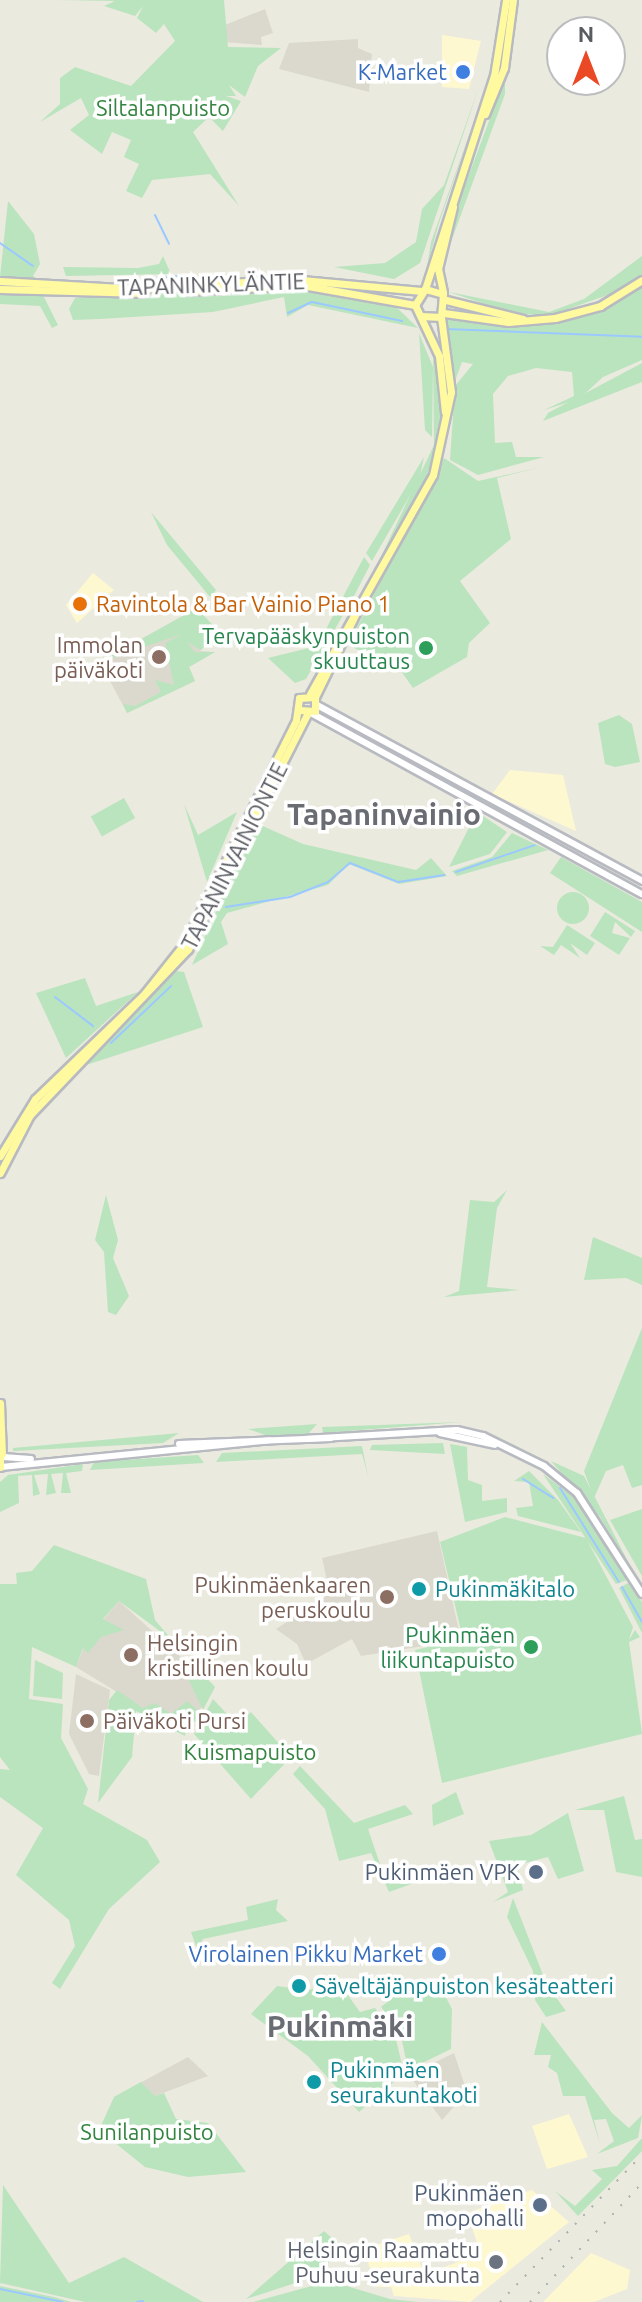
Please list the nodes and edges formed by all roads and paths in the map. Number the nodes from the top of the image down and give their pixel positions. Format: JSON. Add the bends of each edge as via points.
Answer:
{"nodes":[{"id":1,"x":506,"y":0,"type":"edge"},
{"id":2,"x":513,"y":0,"type":"edge"},
{"id":3,"x":482,"y":119,"type":"junction"},
{"id":4,"x":459,"y":181,"type":"junction"},
{"id":5,"x":642,"y":280,"type":"edge"},
{"id":6,"x":0,"y":281,"type":"edge"},
{"id":7,"x":0,"y":289,"type":"edge"},
{"id":8,"x":423,"y":290,"type":"junction"},
{"id":9,"x":445,"y":297,"type":"junction"},
{"id":10,"x":415,"y":305,"type":"junction"},
{"id":11,"x":442,"y":315,"type":"junction"},
{"id":12,"x":421,"y":316,"type":"junction"},
{"id":13,"x":529,"y":320,"type":"junction"},
{"id":14,"x":446,"y":422,"type":"junction"},
{"id":15,"x":314,"y":698,"type":"junction"},
{"id":16,"x":306,"y":713,"type":"junction"},
{"id":17,"x":642,"y":881,"type":"edge"},
{"id":18,"x":642,"y":894,"type":"edge"},
{"id":19,"x":0,"y":1156,"type":"edge"},
{"id":20,"x":0,"y":1173,"type":"edge"},
{"id":21,"x":0,"y":1403,"type":"edge"},
{"id":22,"x":2,"y":1455,"type":"edge"},
{"id":23,"x":39,"y":1459,"type":"junction"},
{"id":24,"x":0,"y":1467,"type":"edge"},
{"id":25,"x":642,"y":1594,"type":"edge"}],
"edges":[{"from":1,"to":3,"type":"main road"},
{"from":2,"to":3,"type":"main road","via":[[503,71]]},
{"from":3,"to":4,"type":"main road"},
{"from":4,"to":8,"type":"main road"},
{"from":4,"to":9,"type":"main road","via":[[438,269]]},
{"from":5,"to":13,"type":"main road","via":[[600,306]]},
{"from":6,"to":8,"type":"main road","name":"TAPANINKYLÄNTIE","via":[[139,289],[291,279]]},
{"from":7,"to":10,"type":"main road","name":"TAPANINKYLÄNTIE","via":[[122,295],[302,285]]},
{"from":8,"to":9,"type":"main road","name":"TAPANINKYLÄNTIE"},
{"from":8,"to":10,"type":"main road"},
{"from":9,"to":11,"type":"main road"},
{"from":9,"to":13,"type":"main road"},
{"from":10,"to":12,"type":"main road"},
{"from":11,"to":12,"type":"main road"},
{"from":11,"to":13,"type":"main road"},
{"from":11,"to":14,"type":"main road","via":[[451,379]]},
{"from":12,"to":14,"type":"main road","via":[[439,356]]},
{"from":14,"to":15,"type":"main road","via":[[427,487]]},
{"from":15,"to":16,"type":"main road"},
{"from":15,"to":16,"type":"main road","via":[[299,698]]},
{"from":15,"to":17,"type":"main road"},
{"from":16,"to":18,"type":"main road"},
{"from":16,"to":19,"type":"main road","name":"TAPANINVAINIONTIE","via":[[184,944],[145,993],[35,1099]]},
{"from":16,"to":20,"type":"main road","name":"TAPANINVAINIONTIE","via":[[188,949],[30,1115]]},
{"from":21,"to":22,"type":"main road"},
{"from":22,"to":23,"type":"main road"},
{"from":22,"to":24,"type":"main road"},
{"from":23,"to":24,"type":"main road"},
{"from":23,"to":25,"type":"main road","via":[[270,1440],[466,1432],[503,1446],[577,1493]]}]}
